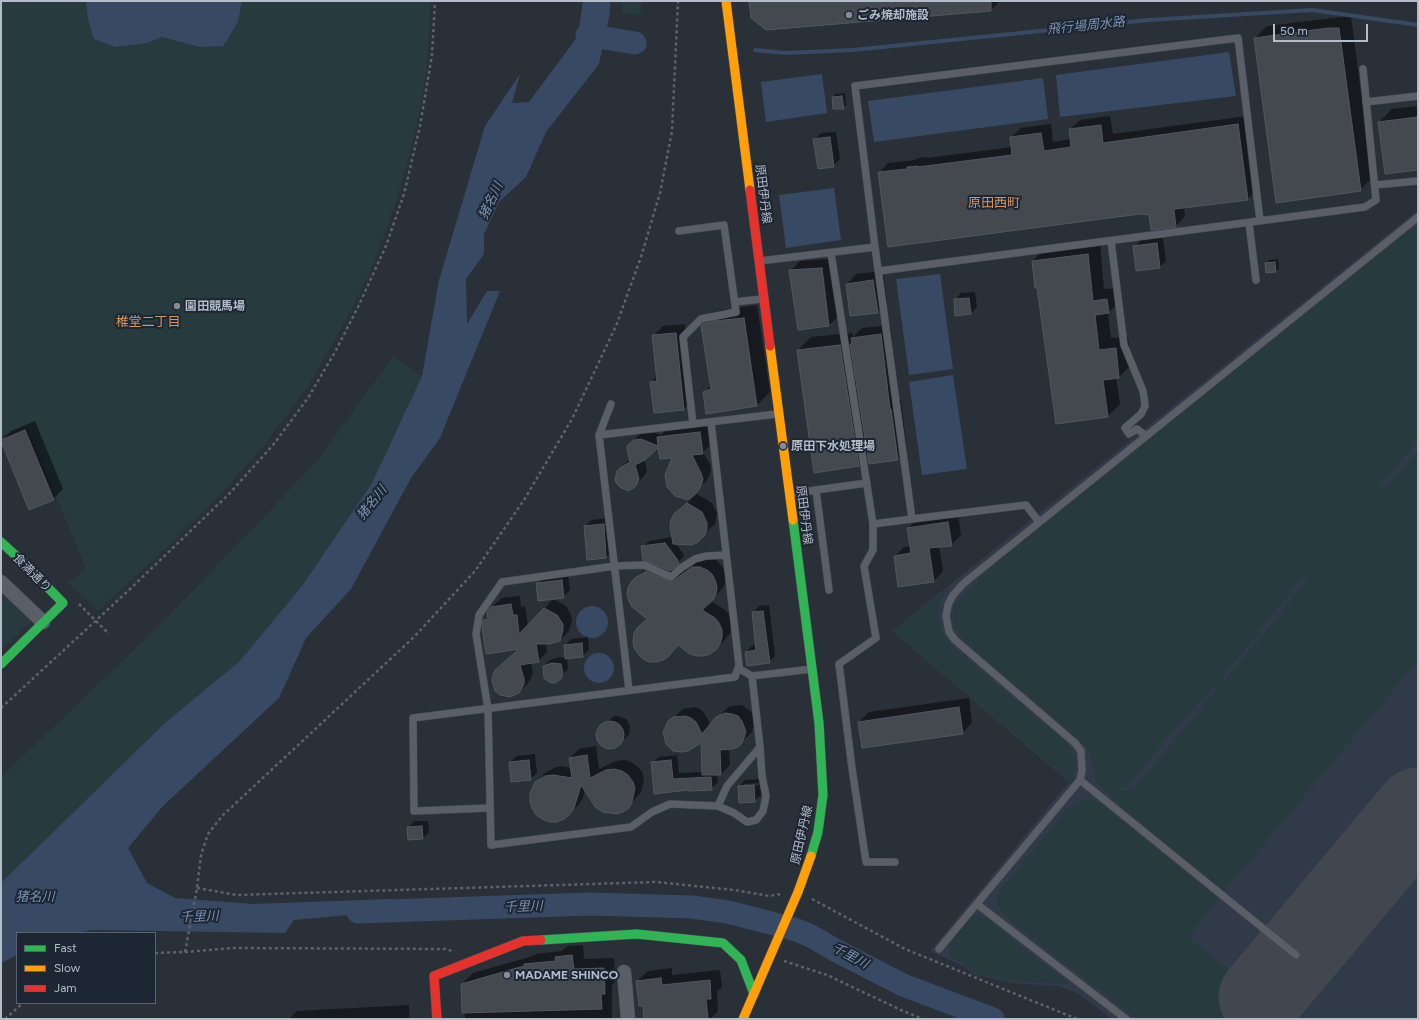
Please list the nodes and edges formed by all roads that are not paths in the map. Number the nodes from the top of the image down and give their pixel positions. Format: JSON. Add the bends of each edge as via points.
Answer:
{"nodes":[{"id":1,"x":726,"y":1,"type":"edge"},
{"id":2,"x":1363,"y":69,"type":"dead end"},
{"id":3,"x":1418,"y":96,"type":"edge"},
{"id":4,"x":1366,"y":102,"type":"junction"},
{"id":5,"x":1418,"y":181,"type":"edge"},
{"id":6,"x":1374,"y":185,"type":"junction"},
{"id":7,"x":1418,"y":217,"type":"edge"},
{"id":8,"x":1260,"y":221,"type":"junction"},
{"id":9,"x":1249,"y":223,"type":"junction"},
{"id":10,"x":679,"y":231,"type":"dead end"},
{"id":11,"x":1111,"y":241,"type":"junction"},
{"id":12,"x":875,"y":247,"type":"junction"},
{"id":13,"x":831,"y":253,"type":"junction"},
{"id":14,"x":760,"y":261,"type":"junction"},
{"id":15,"x":879,"y":271,"type":"junction"},
{"id":16,"x":1256,"y":280,"type":"dead end"},
{"id":17,"x":765,"y":299,"type":"junction"},
{"id":18,"x":736,"y":302,"type":"junction"},
{"id":19,"x":611,"y":404,"type":"dead end"},
{"id":20,"x":779,"y":413,"type":"junction"},
{"id":21,"x":711,"y":422,"type":"junction"},
{"id":22,"x":693,"y":424,"type":"junction"},
{"id":23,"x":599,"y":435,"type":"junction"},
{"id":24,"x":1146,"y":436,"type":"junction"},
{"id":25,"x":867,"y":483,"type":"junction"},
{"id":26,"x":816,"y":490,"type":"junction"},
{"id":27,"x":790,"y":494,"type":"junction"},
{"id":28,"x":912,"y":519,"type":"junction"},
{"id":29,"x":1039,"y":522,"type":"junction"},
{"id":30,"x":873,"y":524,"type":"junction"},
{"id":31,"x":1,"y":542,"type":"edge"},
{"id":32,"x":726,"y":555,"type":"junction"},
{"id":33,"x":615,"y":566,"type":"junction"},
{"id":34,"x":1,"y":582,"type":"edge"},
{"id":35,"x":829,"y":590,"type":"dead end"},
{"id":36,"x":43,"y":622,"type":"junction"},
{"id":37,"x":1,"y":664,"type":"edge"},
{"id":38,"x":738,"y":668,"type":"junction"},
{"id":39,"x":812,"y":669,"type":"junction"},
{"id":40,"x":752,"y":676,"type":"junction"},
{"id":41,"x":630,"y":690,"type":"junction"},
{"id":42,"x":488,"y":708,"type":"junction"},
{"id":43,"x":760,"y":746,"type":"junction"},
{"id":44,"x":1080,"y":780,"type":"junction"},
{"id":45,"x":718,"y":806,"type":"junction"},
{"id":46,"x":489,"y":808,"type":"junction"},
{"id":47,"x":895,"y":862,"type":"dead end"},
{"id":48,"x":977,"y":904,"type":"junction"},
{"id":49,"x":939,"y":950,"type":"dead end"},
{"id":50,"x":1296,"y":955,"type":"dead end"},
{"id":51,"x":624,"y":972,"type":"dead end"},
{"id":52,"x":754,"y":994,"type":"junction"},
{"id":53,"x":437,"y":1019,"type":"edge"},
{"id":54,"x":628,"y":1019,"type":"edge"},
{"id":55,"x":742,"y":1019,"type":"edge"},
{"id":56,"x":1126,"y":1019,"type":"edge"}],
"edges":[{"from":1,"to":14,"type":"street","name":"原田伊丹線"},
{"from":2,"to":4,"type":"lane"},
{"from":3,"to":4,"type":"lane"},
{"from":4,"to":6,"type":"lane"},
{"from":5,"to":6,"type":"lane"},
{"from":6,"to":8,"type":"lane","via":[[1376,200],[1365,207]]},
{"from":7,"to":24,"type":"lane"},
{"from":8,"to":9,"type":"lane"},
{"from":8,"to":12,"type":"lane","via":[[1238,38],[855,86]]},
{"from":9,"to":11,"type":"lane"},
{"from":9,"to":16,"type":"lane"},
{"from":10,"to":18,"type":"lane","via":[[724,225]]},
{"from":11,"to":15,"type":"lane"},
{"from":11,"to":24,"type":"lane","via":[[1124,346],[1143,390],[1145,406],[1141,414],[1125,428],[1129,434],[1137,429]]},
{"from":12,"to":13,"type":"lane"},
{"from":12,"to":15,"type":"lane"},
{"from":13,"to":14,"type":"lane"},
{"from":13,"to":25,"type":"lane"},
{"from":14,"to":17,"type":"street","name":"原田伊丹線"},
{"from":15,"to":28,"type":"lane"},
{"from":17,"to":18,"type":"lane"},
{"from":17,"to":20,"type":"street","name":"原田伊丹線"},
{"from":18,"to":22,"type":"lane","via":[[736,312],[701,319],[683,336]]},
{"from":19,"to":23,"type":"lane"},
{"from":20,"to":21,"type":"lane"},
{"from":20,"to":27,"type":"street","name":"原田伊丹線"},
{"from":21,"to":22,"type":"lane"},
{"from":21,"to":32,"type":"lane"},
{"from":22,"to":23,"type":"lane"},
{"from":23,"to":33,"type":"lane"},
{"from":24,"to":29,"type":"lane"},
{"from":25,"to":26,"type":"lane"},
{"from":25,"to":30,"type":"lane"},
{"from":26,"to":27,"type":"lane"},
{"from":26,"to":35,"type":"lane"},
{"from":27,"to":39,"type":"street","name":"原田伊丹線"},
{"from":28,"to":29,"type":"lane","via":[[1026,505]]},
{"from":28,"to":30,"type":"lane"},
{"from":29,"to":44,"type":"lane","via":[[964,583],[953,595],[948,605],[947,624],[955,640],[1074,742],[1081,751]]},
{"from":30,"to":47,"type":"lane","via":[[873,550],[864,566],[876,638],[839,664],[866,862]]},
{"from":31,"to":36,"type":"street","name":"食満通り","via":[[62,603]]},
{"from":32,"to":33,"type":"lane","via":[[695,559],[671,578],[644,565]]},
{"from":32,"to":38,"type":"lane"},
{"from":33,"to":41,"type":"lane"},
{"from":33,"to":42,"type":"lane","via":[[502,582],[479,615],[476,634]]},
{"from":34,"to":36,"type":"street"},
{"from":36,"to":37,"type":"street"},
{"from":38,"to":40,"type":"lane"},
{"from":38,"to":41,"type":"lane","via":[[735,677]]},
{"from":39,"to":40,"type":"lane"},
{"from":39,"to":52,"type":"street","name":"原田伊丹線","via":[[820,723],[823,795],[818,832],[798,892]]},
{"from":40,"to":43,"type":"lane"},
{"from":41,"to":42,"type":"lane"},
{"from":42,"to":46,"type":"lane"},
{"from":42,"to":46,"type":"lane","via":[[413,718],[414,811]]},
{"from":43,"to":45,"type":"lane","via":[[727,786]]},
{"from":43,"to":45,"type":"lane","via":[[766,796],[763,811],[756,820],[747,822]]},
{"from":44,"to":48,"type":"lane"},
{"from":44,"to":50,"type":"lane"},
{"from":45,"to":46,"type":"lane","via":[[670,804],[652,812],[631,827],[491,846]]},
{"from":48,"to":49,"type":"lane"},
{"from":48,"to":56,"type":"lane"},
{"from":51,"to":54,"type":"street"},
{"from":52,"to":53,"type":"street","via":[[741,960],[723,943],[637,934],[523,941],[434,976]]},
{"from":52,"to":55,"type":"street","name":"原田伊丹線"}]}
